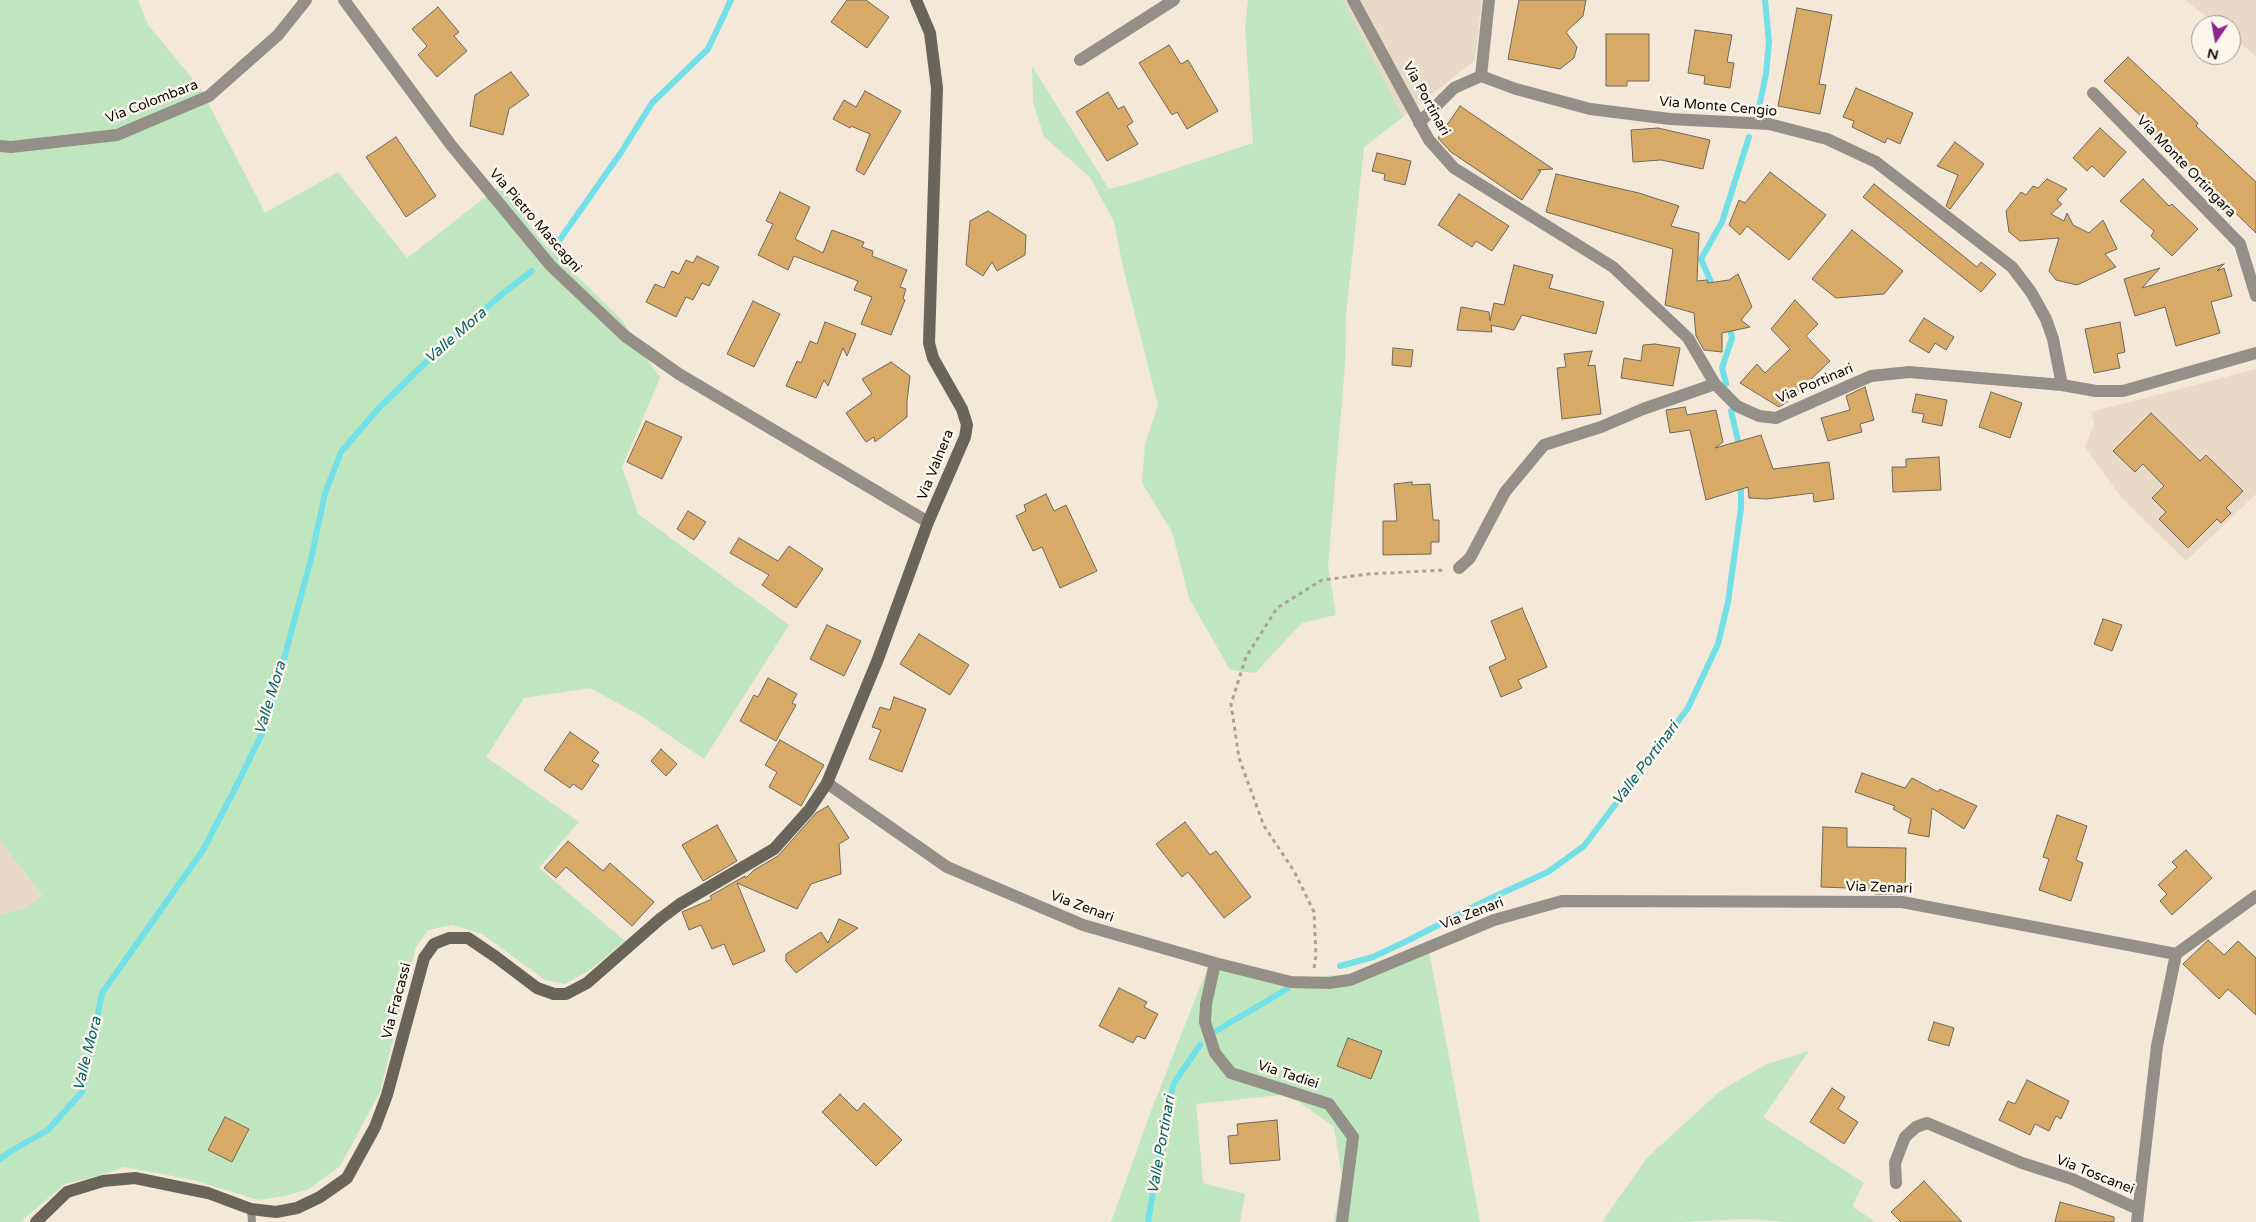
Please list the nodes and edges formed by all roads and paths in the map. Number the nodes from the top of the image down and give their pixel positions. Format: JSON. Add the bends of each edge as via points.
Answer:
{"nodes":[{"id":1,"x":306,"y":0,"type":"edge"},
{"id":2,"x":344,"y":0,"type":"edge"},
{"id":3,"x":916,"y":0,"type":"edge"},
{"id":4,"x":1174,"y":0,"type":"edge"},
{"id":5,"x":1353,"y":0,"type":"edge"},
{"id":6,"x":1489,"y":0,"type":"edge"},
{"id":7,"x":1080,"y":60,"type":"dead end"},
{"id":8,"x":1481,"y":76,"type":"junction"},
{"id":9,"x":2093,"y":93,"type":"dead end"},
{"id":10,"x":1419,"y":123,"type":"junction"},
{"id":11,"x":0,"y":146,"type":"edge"},
{"id":12,"x":2256,"y":296,"type":"edge"},
{"id":13,"x":2256,"y":354,"type":"edge"},
{"id":14,"x":1715,"y":384,"type":"junction"},
{"id":15,"x":2062,"y":385,"type":"junction"},
{"id":16,"x":928,"y":522,"type":"junction"},
{"id":17,"x":1459,"y":568,"type":"joint"},
{"id":18,"x":827,"y":783,"type":"junction"},
{"id":19,"x":2256,"y":896,"type":"edge"},
{"id":20,"x":2176,"y":954,"type":"junction"},
{"id":21,"x":1215,"y":963,"type":"junction"},
{"id":22,"x":1312,"y":983,"type":"junction"},
{"id":23,"x":1896,"y":1184,"type":"dead end"},
{"id":24,"x":251,"y":1216,"type":"edge"},
{"id":25,"x":2137,"y":1216,"type":"edge"},
{"id":26,"x":36,"y":1222,"type":"edge"},
{"id":27,"x":1342,"y":1222,"type":"edge"}],
"edges":[{"from":1,"to":11,"type":"street","name":"Via Colombara","via":[[278,35],[209,96],[117,135],[11,148]]},
{"from":2,"to":16,"type":"street","name":"Via Pietro Mascagni","via":[[451,145],[551,266],[625,336],[678,374]]},
{"from":3,"to":16,"type":"street","name":"Via Valnera","via":[[930,33],[937,88],[930,343],[933,358],[962,409],[967,425],[965,437]]},
{"from":4,"to":7,"type":"street"},
{"from":5,"to":10,"type":"street","name":"Via Portinari"},
{"from":6,"to":8,"type":"street"},
{"from":8,"to":10,"type":"street","via":[[1454,88]]},
{"from":8,"to":15,"type":"street","name":"Via Monte Cengio","via":[[1590,109],[1670,119],[1769,124],[1827,139],[1876,162],[2012,267],[2046,319]]},
{"from":9,"to":12,"type":"street","name":"Via Monte Ortingara","via":[[2240,244]]},
{"from":10,"to":14,"type":"street","name":"Via Portinari","via":[[1429,140],[1454,168],[1613,267],[1688,338]]},
{"from":13,"to":15,"type":"street","name":"Via Portinari","via":[[2123,391],[2096,391]]},
{"from":14,"to":15,"type":"street","name":"Via Portinari","via":[[1736,406],[1759,416],[1776,418],[1871,376],[1909,372]]},
{"from":14,"to":17,"type":"street","via":[[1544,445],[1505,492],[1470,558]]},
{"from":16,"to":18,"type":"street","name":"Via Valnera","via":[[878,659]]},
{"from":17,"to":22,"type":"path","via":[[1322,580],[1277,608],[1246,657],[1231,704],[1240,758],[1264,826],[1294,871],[1314,912],[1316,956]]},
{"from":18,"to":21,"type":"street","name":"Via Zenari","via":[[948,867],[1083,925]]},
{"from":18,"to":24,"type":"street","name":"Via Fracassi","via":[[809,810],[774,849],[680,904],[587,983],[566,994],[537,988],[468,938],[449,938],[434,944],[424,958],[388,1095],[347,1178],[297,1208]]},
{"from":19,"to":20,"type":"street"},
{"from":20,"to":22,"type":"street","name":"Via Zenari","via":[[1902,902],[1562,901],[1494,920],[1350,980]]},
{"from":20,"to":25,"type":"street","name":"Via Toscanei","via":[[2157,1046]]},
{"from":21,"to":22,"type":"street","name":"Via Zenari","via":[[1277,979]]},
{"from":21,"to":27,"type":"street","name":"Via Tadiei","via":[[1205,1022],[1214,1053],[1231,1073],[1329,1104],[1353,1137]]},
{"from":23,"to":25,"type":"street","name":"Via Toscanei","via":[[1895,1163],[1905,1137],[1916,1127],[1927,1123],[2022,1163],[2072,1179]]},
{"from":24,"to":26,"type":"street","name":"Via Fracassi","via":[[208,1193],[135,1178],[103,1181],[66,1192]]}]}
